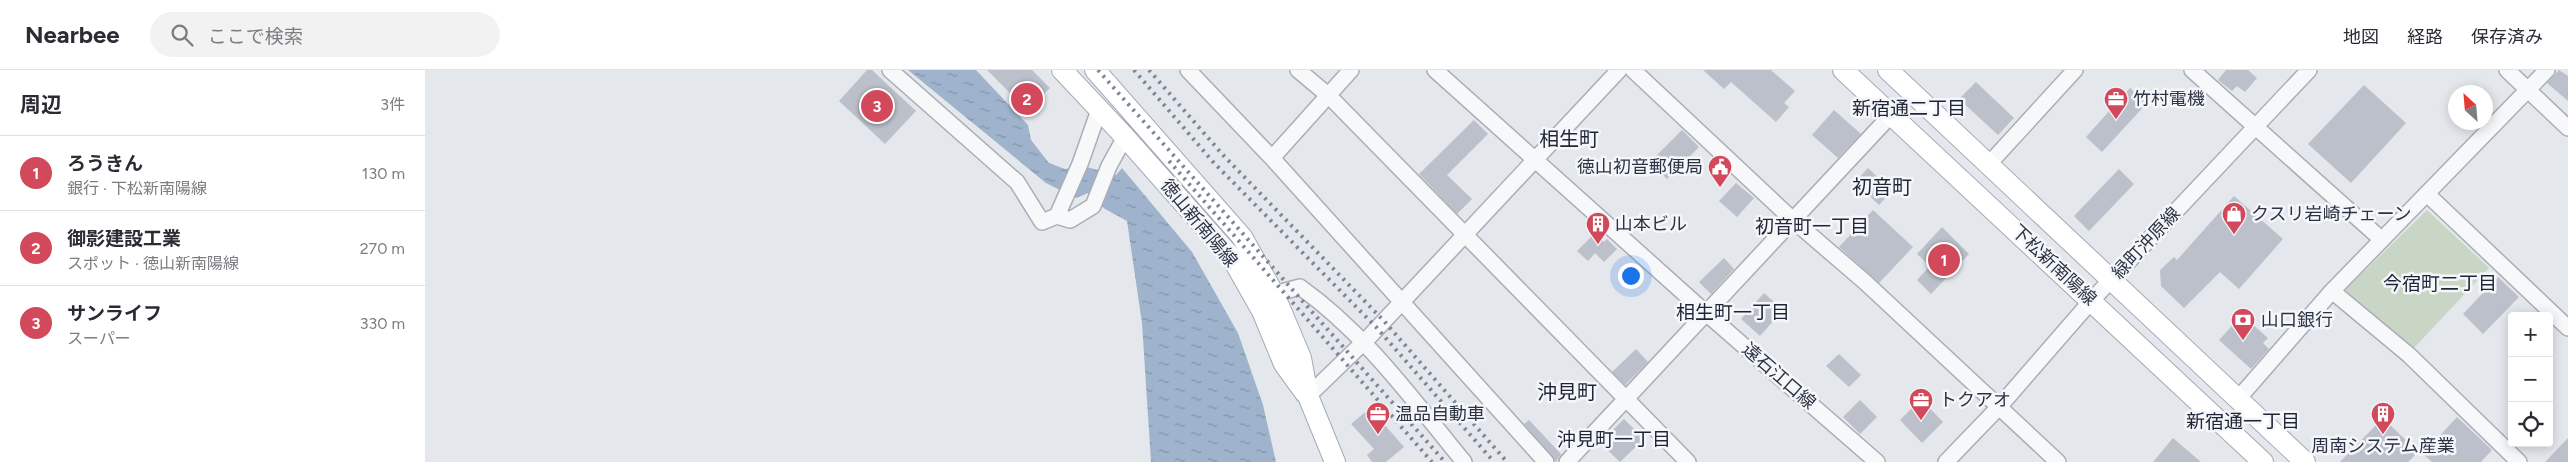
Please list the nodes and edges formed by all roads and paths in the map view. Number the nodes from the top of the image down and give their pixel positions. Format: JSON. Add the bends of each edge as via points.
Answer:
{"nodes":[{"id":1,"x":890,"y":70,"type":"edge"},
{"id":2,"x":1062,"y":70,"type":"edge"},
{"id":3,"x":1095,"y":70,"type":"edge"},
{"id":4,"x":1188,"y":70,"type":"edge"},
{"id":5,"x":1298,"y":70,"type":"edge"},
{"id":6,"x":1351,"y":70,"type":"edge"},
{"id":7,"x":1435,"y":70,"type":"edge"},
{"id":8,"x":1619,"y":70,"type":"edge"},
{"id":9,"x":1633,"y":70,"type":"edge"},
{"id":10,"x":1843,"y":70,"type":"edge"},
{"id":11,"x":1888,"y":70,"type":"edge"},
{"id":12,"x":2075,"y":70,"type":"edge"},
{"id":13,"x":2192,"y":70,"type":"edge"},
{"id":14,"x":2309,"y":70,"type":"edge"},
{"id":15,"x":2507,"y":70,"type":"edge"},
{"id":16,"x":2547,"y":70,"type":"edge"},
{"id":17,"x":2529,"y":90,"type":"junction"},
{"id":18,"x":1329,"y":96,"type":"junction"},
{"id":19,"x":1099,"y":110,"type":"junction"},
{"id":20,"x":1891,"y":115,"type":"junction"},
{"id":21,"x":2254,"y":127,"type":"junction"},
{"id":22,"x":2568,"y":128,"type":"edge"},
{"id":23,"x":1125,"y":137,"type":"junction"},
{"id":24,"x":1272,"y":158,"type":"junction"},
{"id":25,"x":1537,"y":159,"type":"junction"},
{"id":26,"x":1988,"y":165,"type":"junction"},
{"id":27,"x":2427,"y":194,"type":"junction"},
{"id":28,"x":1057,"y":216,"type":"junction"},
{"id":29,"x":1794,"y":221,"type":"junction"},
{"id":30,"x":1466,"y":234,"type":"junction"},
{"id":31,"x":2381,"y":239,"type":"junction"},
{"id":32,"x":2112,"y":279,"type":"junction"},
{"id":33,"x":2332,"y":291,"type":"junction"},
{"id":34,"x":1274,"y":294,"type":"junction"},
{"id":35,"x":2092,"y":300,"type":"junction"},
{"id":36,"x":1401,"y":303,"type":"junction"},
{"id":37,"x":1706,"y":313,"type":"junction"},
{"id":38,"x":2568,"y":328,"type":"edge"},
{"id":39,"x":1365,"y":342,"type":"junction"},
{"id":40,"x":1308,"y":396,"type":"junction"},
{"id":41,"x":1626,"y":399,"type":"junction"},
{"id":42,"x":2237,"y":400,"type":"junction"},
{"id":43,"x":1999,"y":407,"type":"junction"},
{"id":44,"x":1335,"y":462,"type":"edge"},
{"id":45,"x":1464,"y":462,"type":"edge"},
{"id":46,"x":1546,"y":462,"type":"edge"},
{"id":47,"x":1567,"y":462,"type":"edge"},
{"id":48,"x":1688,"y":462,"type":"edge"},
{"id":49,"x":1877,"y":462,"type":"edge"},
{"id":50,"x":1945,"y":462,"type":"edge"},
{"id":51,"x":2058,"y":462,"type":"edge"},
{"id":52,"x":2263,"y":462,"type":"edge"},
{"id":53,"x":2305,"y":462,"type":"edge"},
{"id":54,"x":2519,"y":462,"type":"edge"}],
"edges":[{"from":1,"to":28,"type":"street","via":[[1017,182],[1042,222]]},
{"from":2,"to":19,"type":"main road","name":"徳山新南陽線"},
{"from":3,"to":34,"type":"main road","name":"徳山新南陽線","via":[[1242,237]]},
{"from":4,"to":24,"type":"street"},
{"from":5,"to":18,"type":"street"},
{"from":6,"to":18,"type":"street"},
{"from":7,"to":25,"type":"street","name":"遠石江口線"},
{"from":8,"to":25,"type":"street"},
{"from":9,"to":29,"type":"street"},
{"from":10,"to":20,"type":"main road","name":"下松新南陽線"},
{"from":11,"to":26,"type":"main road","name":"下松新南陽線"},
{"from":12,"to":26,"type":"street"},
{"from":13,"to":21,"type":"street"},
{"from":14,"to":21,"type":"street","name":"緑町沖原線"},
{"from":15,"to":17,"type":"street"},
{"from":16,"to":17,"type":"street"},
{"from":17,"to":22,"type":"street"},
{"from":17,"to":27,"type":"street"},
{"from":18,"to":24,"type":"street"},
{"from":18,"to":30,"type":"street"},
{"from":19,"to":23,"type":"main road","name":"徳山新南陽線"},
{"from":19,"to":28,"type":"street"},
{"from":20,"to":29,"type":"street"},
{"from":20,"to":35,"type":"main road","name":"下松新南陽線"},
{"from":21,"to":31,"type":"street"},
{"from":21,"to":32,"type":"street","name":"緑町沖原線"},
{"from":23,"to":28,"type":"street","via":[[1093,206],[1070,220]]},
{"from":23,"to":40,"type":"main road","name":"徳山新南陽線","via":[[1231,258],[1262,310],[1284,364]]},
{"from":24,"to":36,"type":"street"},
{"from":25,"to":30,"type":"street"},
{"from":25,"to":37,"type":"street","name":"遠石江口線"},
{"from":26,"to":32,"type":"main road","name":"下松新南陽線"},
{"from":27,"to":31,"type":"street"},
{"from":27,"to":38,"type":"street"},
{"from":29,"to":37,"type":"street"},
{"from":29,"to":43,"type":"street","via":[[1865,282]]},
{"from":30,"to":36,"type":"street"},
{"from":30,"to":41,"type":"street"},
{"from":31,"to":33,"type":"street"},
{"from":32,"to":35,"type":"street","name":"緑町沖原線"},
{"from":32,"to":42,"type":"main road","name":"下松新南陽線"},
{"from":33,"to":42,"type":"street"},
{"from":33,"to":54,"type":"street","via":[[2409,355]]},
{"from":34,"to":39,"type":"street","via":[[1301,287],[1327,306]]},
{"from":34,"to":40,"type":"main road","name":"徳山新南陽線","via":[[1301,358]]},
{"from":35,"to":43,"type":"street","name":"緑町沖原線"},
{"from":35,"to":52,"type":"main road","name":"下松新南陽線"},
{"from":36,"to":39,"type":"street"},
{"from":36,"to":46,"type":"street"},
{"from":37,"to":41,"type":"street"},
{"from":37,"to":49,"type":"street","name":"遠石江口線"},
{"from":39,"to":40,"type":"street"},
{"from":39,"to":45,"type":"street"},
{"from":40,"to":44,"type":"main road","name":"徳山新南陽線"},
{"from":41,"to":47,"type":"street"},
{"from":41,"to":48,"type":"street"},
{"from":42,"to":53,"type":"main road","name":"下松新南陽線"},
{"from":43,"to":50,"type":"street","name":"緑町沖原線"},
{"from":43,"to":51,"type":"street"}]}
